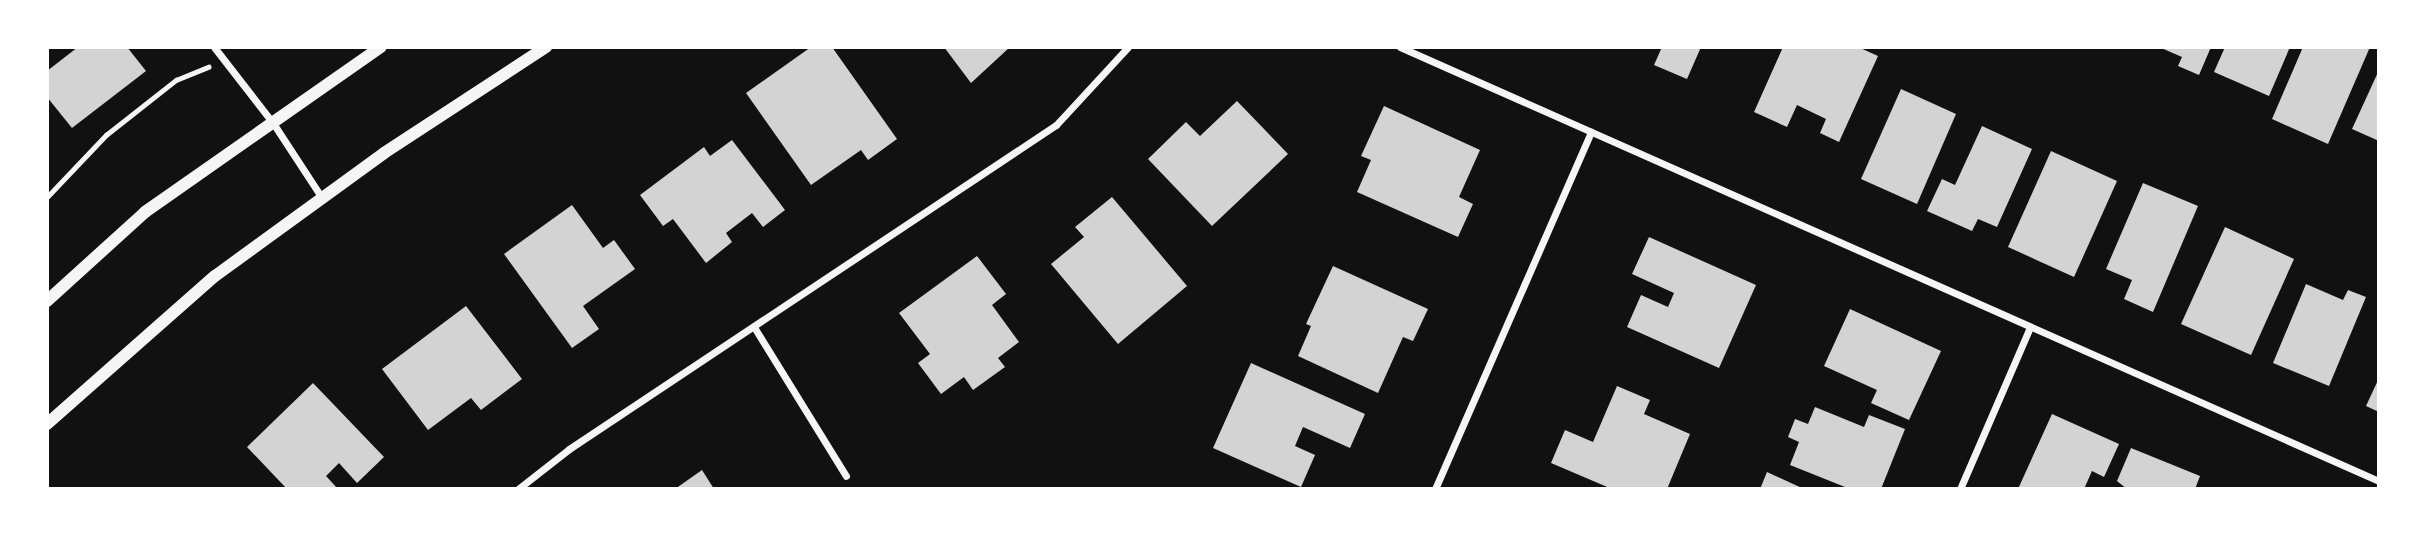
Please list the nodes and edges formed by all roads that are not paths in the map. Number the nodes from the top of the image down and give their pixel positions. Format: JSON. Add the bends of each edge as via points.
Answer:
{"nodes":[{"id":1,"x":214,"y":47,"type":"edge"},
{"id":2,"x":381,"y":47,"type":"edge"},
{"id":3,"x":546,"y":47,"type":"edge"},
{"id":4,"x":1128,"y":47,"type":"edge"},
{"id":5,"x":1400,"y":47,"type":"edge"},
{"id":6,"x":273,"y":123,"type":"junction"},
{"id":7,"x":1591,"y":132,"type":"junction"},
{"id":8,"x":322,"y":198,"type":"junction"},
{"id":9,"x":47,"y":301,"type":"edge"},
{"id":10,"x":754,"y":327,"type":"junction"},
{"id":11,"x":2030,"y":327,"type":"junction"},
{"id":12,"x":47,"y":424,"type":"edge"},
{"id":13,"x":846,"y":476,"type":"dead end"},
{"id":14,"x":2379,"y":481,"type":"edge"},
{"id":15,"x":518,"y":489,"type":"edge"},
{"id":16,"x":1435,"y":489,"type":"edge"},
{"id":17,"x":1960,"y":489,"type":"edge"}],
"edges":[{"from":1,"to":6,"type":"street"},
{"from":2,"to":6,"type":"street"},
{"from":3,"to":8,"type":"street"},
{"from":4,"to":10,"type":"street","via":[[1056,125]]},
{"from":5,"to":7,"type":"street"},
{"from":6,"to":8,"type":"street"},
{"from":6,"to":9,"type":"street","via":[[145,212]]},
{"from":7,"to":11,"type":"street"},
{"from":7,"to":16,"type":"street"},
{"from":8,"to":12,"type":"street","via":[[215,276]]},
{"from":10,"to":13,"type":"street"},
{"from":10,"to":15,"type":"street","via":[[569,449]]},
{"from":11,"to":14,"type":"street"},
{"from":11,"to":17,"type":"street"}]}
